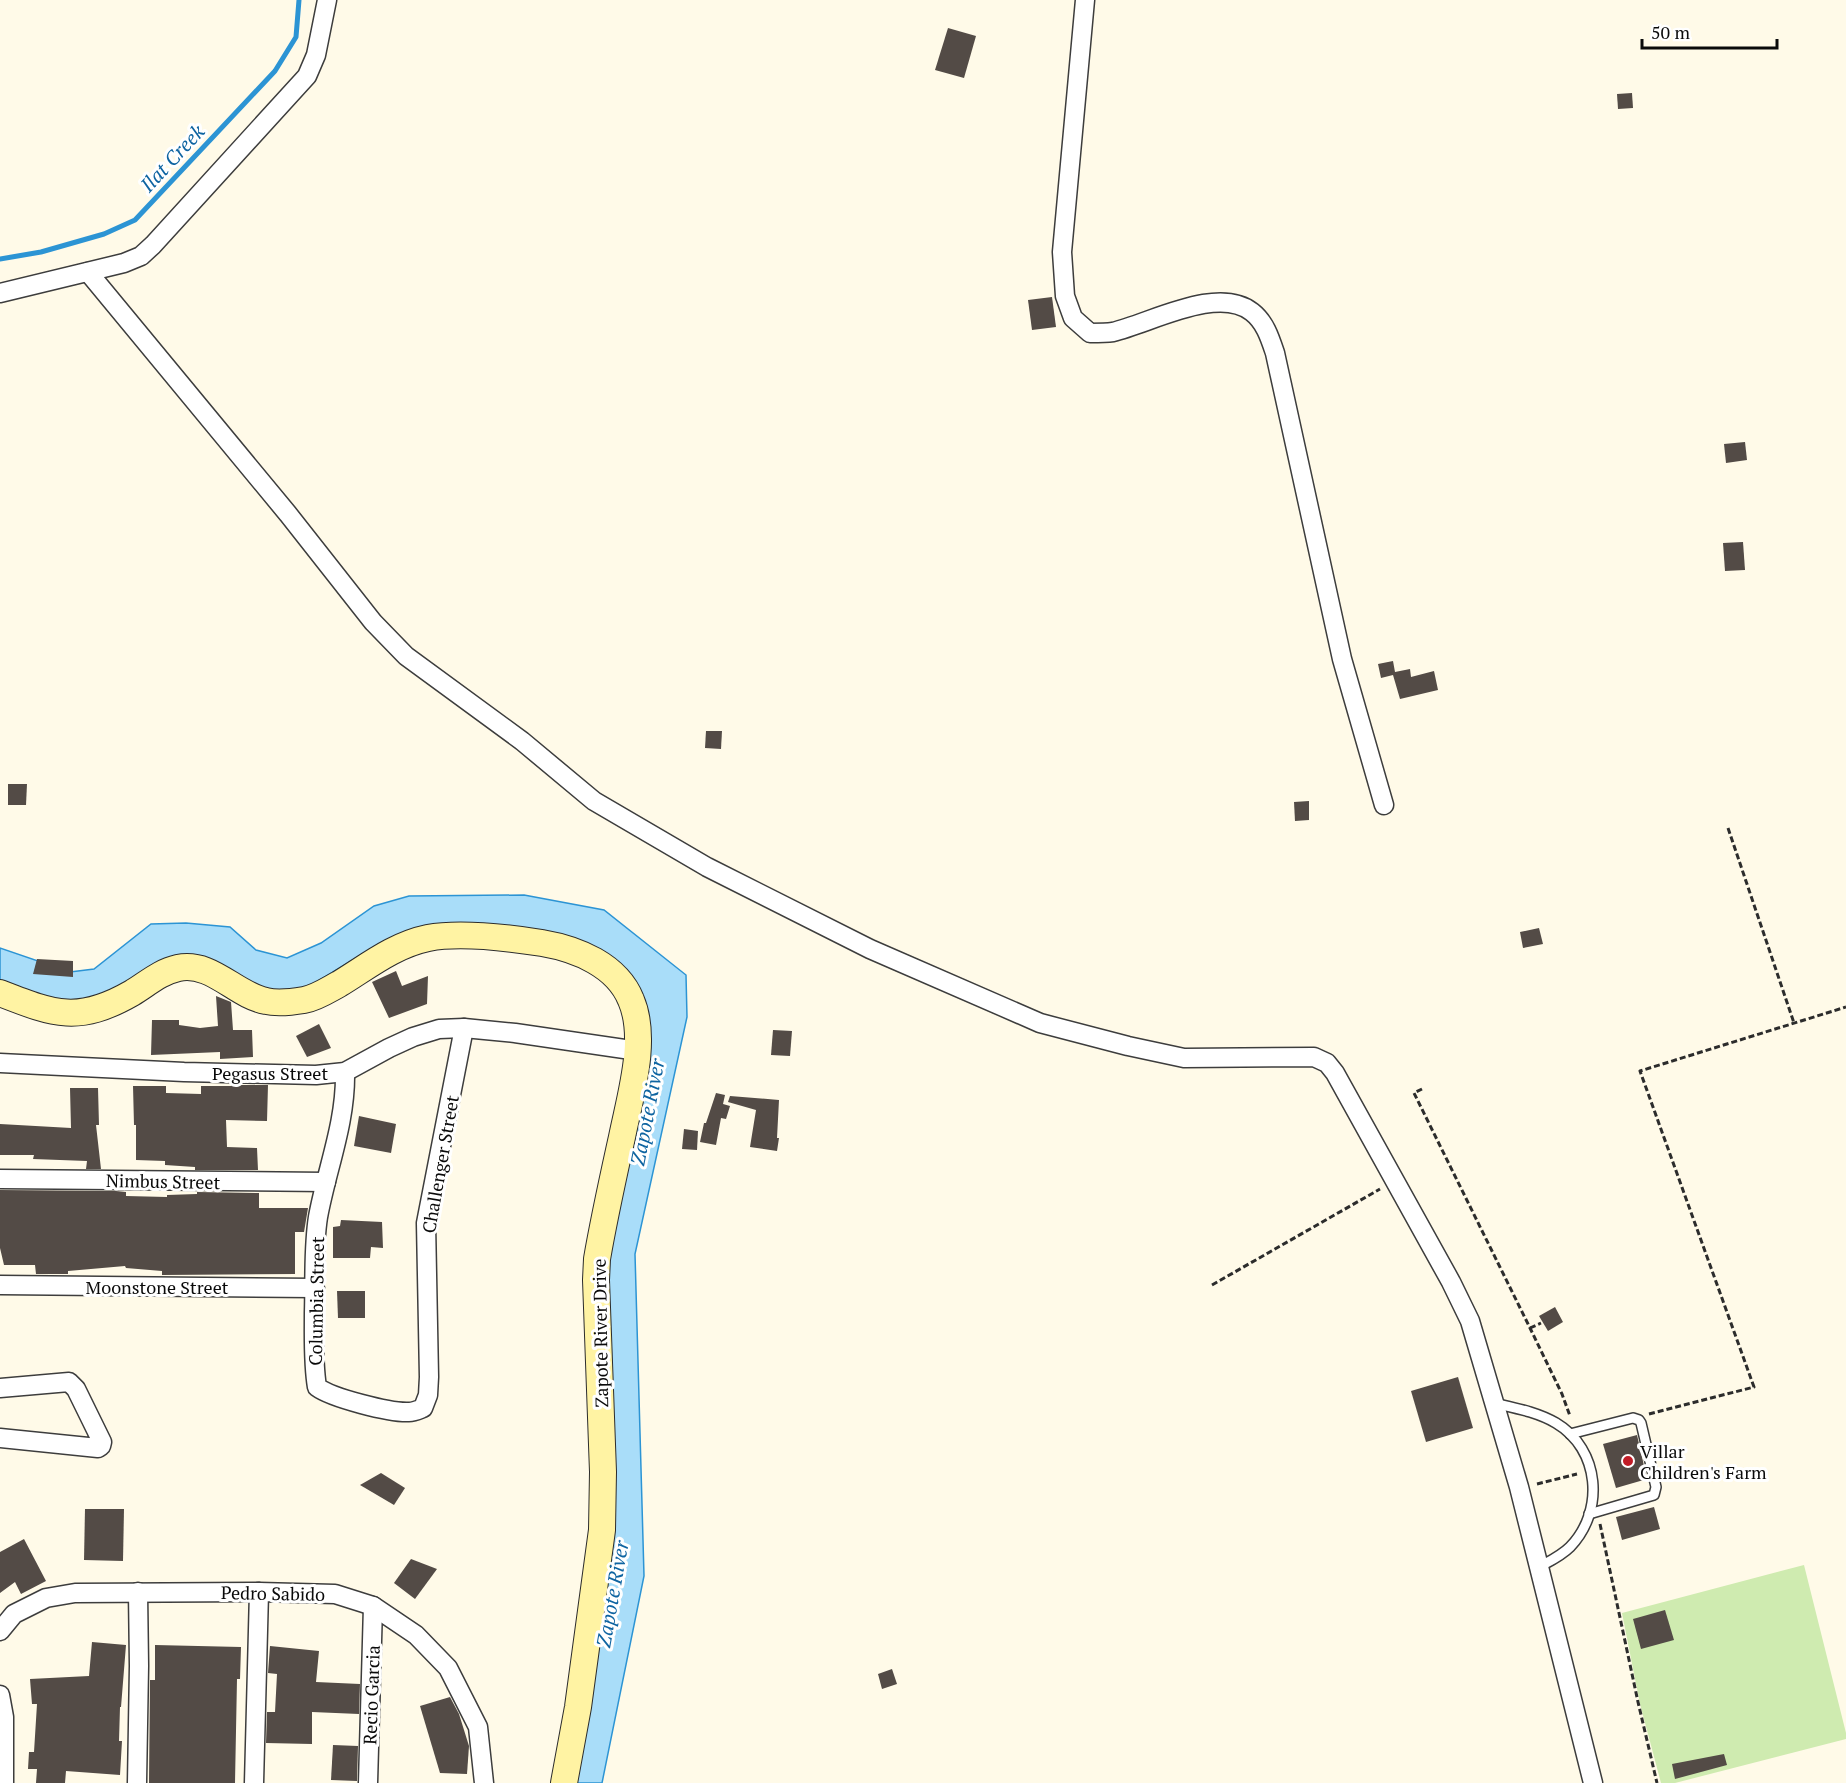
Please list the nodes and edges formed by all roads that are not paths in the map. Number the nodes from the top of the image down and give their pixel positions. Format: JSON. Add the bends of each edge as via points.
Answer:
{"nodes":[{"id":1,"x":327,"y":0,"type":"edge"},
{"id":2,"x":1085,"y":0,"type":"edge"},
{"id":3,"x":88,"y":272,"type":"junction"},
{"id":4,"x":0,"y":293,"type":"edge"},
{"id":5,"x":1384,"y":805,"type":"dead end"},
{"id":6,"x":0,"y":993,"type":"edge"},
{"id":7,"x":464,"y":1028,"type":"junction"},
{"id":8,"x":638,"y":1051,"type":"junction"},
{"id":9,"x":0,"y":1063,"type":"edge"},
{"id":10,"x":345,"y":1072,"type":"junction"},
{"id":11,"x":0,"y":1179,"type":"edge"},
{"id":12,"x":326,"y":1182,"type":"junction"},
{"id":13,"x":0,"y":1286,"type":"edge"},
{"id":14,"x":315,"y":1288,"type":"junction"},
{"id":15,"x":0,"y":1388,"type":"edge"},
{"id":16,"x":1494,"y":1403,"type":"junction"},
{"id":17,"x":423,"y":1408,"type":"joint"},
{"id":18,"x":1573,"y":1433,"type":"junction"},
{"id":19,"x":0,"y":1438,"type":"edge"},
{"id":20,"x":1593,"y":1513,"type":"junction"},
{"id":21,"x":1539,"y":1568,"type":"junction"},
{"id":22,"x":138,"y":1592,"type":"junction"},
{"id":23,"x":259,"y":1592,"type":"junction"},
{"id":24,"x":373,"y":1606,"type":"junction"},
{"id":25,"x":0,"y":1631,"type":"edge"},
{"id":26,"x":0,"y":1695,"type":"edge"},
{"id":27,"x":4,"y":1783,"type":"edge"},
{"id":28,"x":137,"y":1783,"type":"edge"},
{"id":29,"x":254,"y":1783,"type":"edge"},
{"id":30,"x":368,"y":1783,"type":"edge"},
{"id":31,"x":484,"y":1783,"type":"edge"},
{"id":32,"x":564,"y":1783,"type":"edge"},
{"id":33,"x":1593,"y":1783,"type":"edge"}],
"edges":[{"from":1,"to":3,"type":"street","via":[[316,55],[307,76],[141,256]]},
{"from":2,"to":5,"type":"street","via":[[1062,252],[1065,296],[1073,318],[1090,333],[1111,332],[1201,303],[1230,303],[1252,312],[1267,330],[1342,659]]},
{"from":3,"to":4,"type":"street"},
{"from":3,"to":16,"type":"street","via":[[373,622],[406,656],[522,741],[594,801],[707,867],[870,949],[1040,1023],[1184,1058],[1314,1057],[1327,1063],[1451,1282],[1470,1321]]},
{"from":6,"to":8,"type":"main road","name":"Zapote River Drive","via":[[41,1009],[84,1013],[105,1007],[160,975],[179,968],[199,968],[247,994],[286,1003],[307,1000],[396,948],[429,938],[509,939],[565,947],[612,973],[632,1001]]},
{"from":7,"to":8,"type":"street","name":"Pegasus Street"},
{"from":7,"to":10,"type":"street","name":"Pegasus Street","via":[[439,1029],[413,1037]]},
{"from":7,"to":17,"type":"street","name":"Challenger Street","via":[[426,1223],[429,1377]]},
{"from":8,"to":32,"type":"main road","name":"Zapote River Drive","via":[[597,1259],[602,1530]]},
{"from":9,"to":10,"type":"street","name":"Pegasus Street","via":[[184,1072]]},
{"from":10,"to":12,"type":"street","name":"Columbia Street","via":[[342,1116]]},
{"from":11,"to":12,"type":"street","name":"Nimbus Street"},
{"from":12,"to":14,"type":"street","name":"Columbia Street","via":[[314,1246]]},
{"from":13,"to":14,"type":"street","name":"Moonstone Street"},
{"from":14,"to":17,"type":"street","name":"Columbia Street","via":[[317,1387],[335,1396],[395,1412]]},
{"from":15,"to":19,"type":"street","via":[[72,1384],[102,1444],[98,1448]]},
{"from":16,"to":18,"type":"lane","via":[[1535,1413]]},
{"from":16,"to":21,"type":"street"},
{"from":18,"to":20,"type":"lane","via":[[1585,1451],[1593,1475]]},
{"from":18,"to":20,"type":"lane","via":[[1633,1418],[1641,1423],[1654,1495]]},
{"from":20,"to":21,"type":"lane","via":[[1570,1547]]},
{"from":21,"to":33,"type":"street"},
{"from":22,"to":23,"type":"street","name":"Pedro Sabido"},
{"from":22,"to":25,"type":"street","name":"Pedro Sabido","via":[[75,1593],[46,1598],[14,1614]]},
{"from":22,"to":28,"type":"street"},
{"from":23,"to":24,"type":"street","name":"Pedro Sabido","via":[[335,1594]]},
{"from":23,"to":29,"type":"street"},
{"from":24,"to":30,"type":"street","name":"Recio Garcia"},
{"from":24,"to":31,"type":"street","name":"Pedro Sabido","via":[[416,1635],[448,1668],[478,1727]]},
{"from":26,"to":27,"type":"street"}]}
